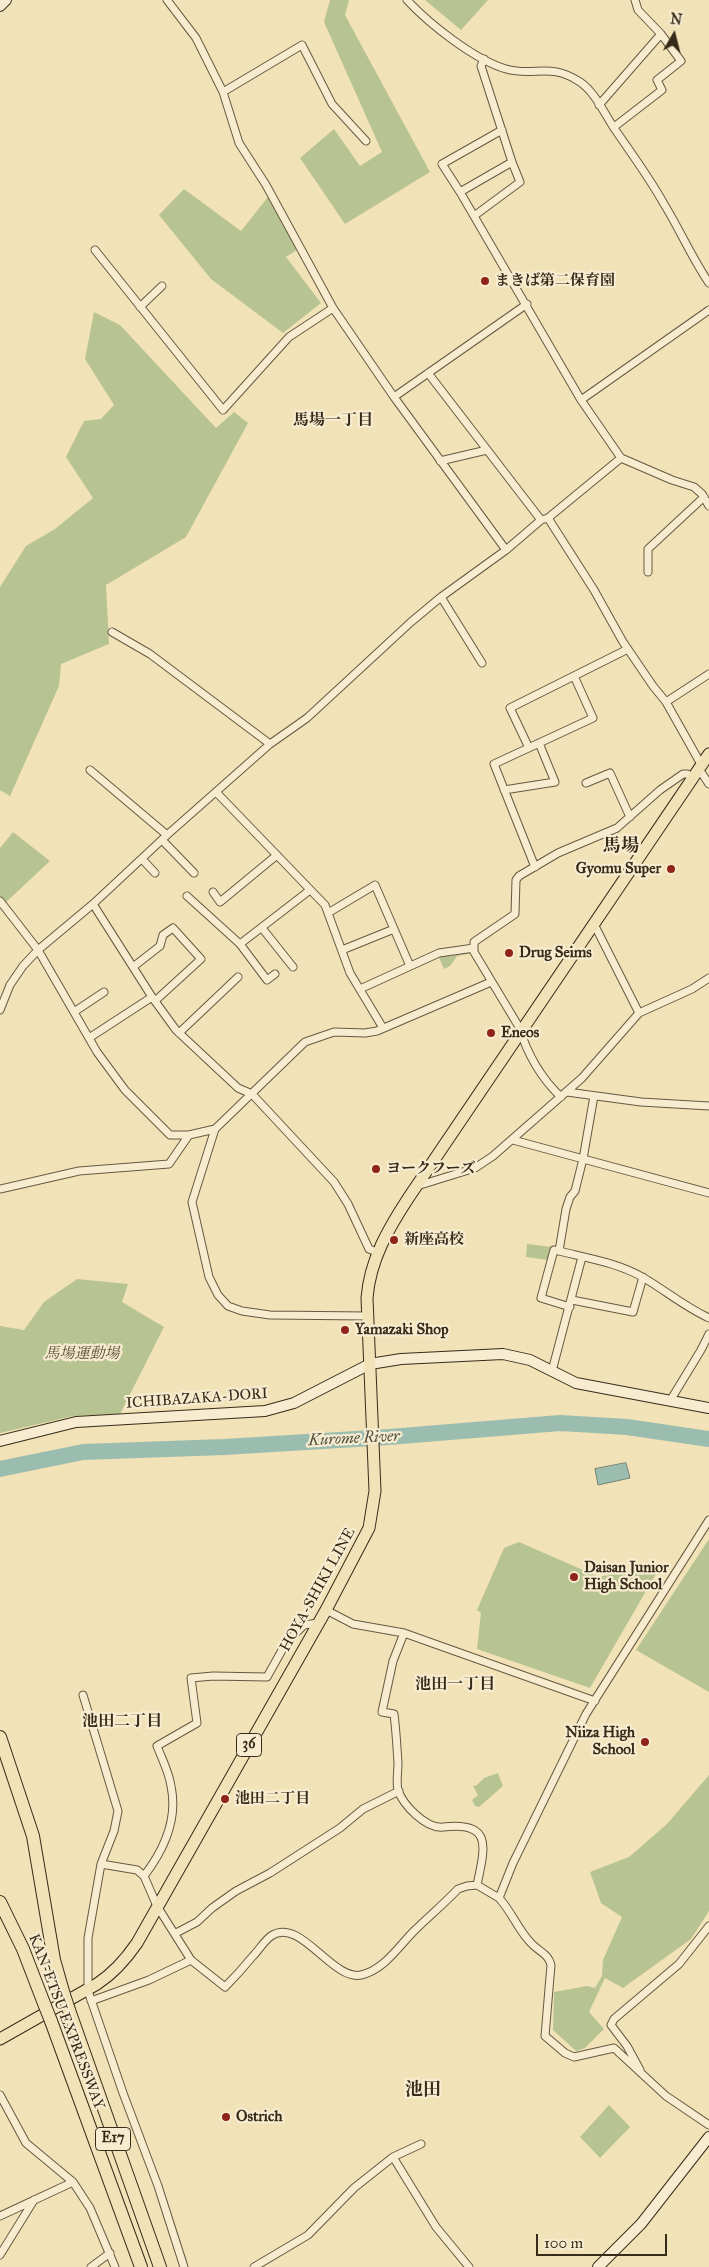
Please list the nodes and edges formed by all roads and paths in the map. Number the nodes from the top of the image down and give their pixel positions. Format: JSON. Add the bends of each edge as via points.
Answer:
{"nodes":[{"id":1,"x":6,"y":0,"type":"edge"},
{"id":2,"x":166,"y":0,"type":"edge"},
{"id":3,"x":407,"y":0,"type":"edge"},
{"id":4,"x":635,"y":0,"type":"edge"},
{"id":5,"x":0,"y":6,"type":"edge"},
{"id":6,"x":661,"y":34,"type":"junction"},
{"id":7,"x":484,"y":59,"type":"junction"},
{"id":8,"x":223,"y":92,"type":"junction"},
{"id":9,"x":599,"y":104,"type":"junction"},
{"id":10,"x":614,"y":128,"type":"junction"},
{"id":11,"x":502,"y":130,"type":"junction"},
{"id":12,"x":366,"y":141,"type":"dead end"},
{"id":13,"x":512,"y":162,"type":"junction"},
{"id":14,"x":460,"y":192,"type":"junction"},
{"id":15,"x":474,"y":216,"type":"junction"},
{"id":16,"x":95,"y":250,"type":"dead end"},
{"id":17,"x":709,"y":283,"type":"edge"},
{"id":18,"x":162,"y":286,"type":"dead end"},
{"id":19,"x":526,"y":304,"type":"junction"},
{"id":20,"x":140,"y":307,"type":"junction"},
{"id":21,"x":333,"y":308,"type":"junction"},
{"id":22,"x":709,"y":310,"type":"edge"},
{"id":23,"x":428,"y":373,"type":"junction"},
{"id":24,"x":394,"y":397,"type":"junction"},
{"id":25,"x":582,"y":400,"type":"junction"},
{"id":26,"x":487,"y":450,"type":"junction"},
{"id":27,"x":621,"y":458,"type":"junction"},
{"id":28,"x":440,"y":461,"type":"junction"},
{"id":29,"x":704,"y":497,"type":"junction"},
{"id":30,"x":709,"y":506,"type":"edge"},
{"id":31,"x":544,"y":519,"type":"junction"},
{"id":32,"x":506,"y":550,"type":"junction"},
{"id":33,"x":648,"y":572,"type":"dead end"},
{"id":34,"x":441,"y":597,"type":"junction"},
{"id":35,"x":112,"y":632,"type":"dead end"},
{"id":36,"x":628,"y":649,"type":"junction"},
{"id":37,"x":482,"y":663,"type":"dead end"},
{"id":38,"x":709,"y":674,"type":"edge"},
{"id":39,"x":574,"y":676,"type":"junction"},
{"id":40,"x":666,"y":702,"type":"junction"},
{"id":41,"x":539,"y":743,"type":"junction"},
{"id":42,"x":270,"y":744,"type":"junction"},
{"id":43,"x":529,"y":748,"type":"junction"},
{"id":44,"x":709,"y":754,"type":"edge"},
{"id":45,"x":90,"y":770,"type":"dead end"},
{"id":46,"x":699,"y":770,"type":"junction"},
{"id":47,"x":586,"y":783,"type":"dead end"},
{"id":48,"x":709,"y":784,"type":"edge"},
{"id":49,"x":504,"y":790,"type":"junction"},
{"id":50,"x":216,"y":792,"type":"junction"},
{"id":51,"x":630,"y":817,"type":"junction"},
{"id":52,"x":164,"y":838,"type":"junction"},
{"id":53,"x":277,"y":855,"type":"junction"},
{"id":54,"x":142,"y":859,"type":"junction"},
{"id":55,"x":535,"y":867,"type":"junction"},
{"id":56,"x":155,"y":873,"type":"dead end"},
{"id":57,"x":194,"y":873,"type":"dead end"},
{"id":58,"x":310,"y":890,"type":"junction"},
{"id":59,"x":213,"y":892,"type":"dead end"},
{"id":60,"x":188,"y":896,"type":"dead end"},
{"id":61,"x":0,"y":901,"type":"edge"},
{"id":62,"x":93,"y":904,"type":"junction"},
{"id":63,"x":328,"y":913,"type":"junction"},
{"id":64,"x":594,"y":924,"type":"junction"},
{"id":65,"x":262,"y":928,"type":"junction"},
{"id":66,"x":394,"y":929,"type":"junction"},
{"id":67,"x":240,"y":944,"type":"junction"},
{"id":68,"x":474,"y":948,"type":"junction"},
{"id":69,"x":38,"y":950,"type":"junction"},
{"id":70,"x":342,"y":950,"type":"junction"},
{"id":71,"x":410,"y":966,"type":"junction"},
{"id":72,"x":133,"y":967,"type":"junction"},
{"id":73,"x":293,"y":967,"type":"dead end"},
{"id":74,"x":275,"y":974,"type":"dead end"},
{"id":75,"x":238,"y":977,"type":"dead end"},
{"id":76,"x":709,"y":978,"type":"edge"},
{"id":77,"x":491,"y":982,"type":"junction"},
{"id":78,"x":360,"y":989,"type":"junction"},
{"id":79,"x":104,"y":992,"type":"dead end"},
{"id":80,"x":153,"y":999,"type":"junction"},
{"id":81,"x":0,"y":1010,"type":"edge"},
{"id":82,"x":74,"y":1012,"type":"junction"},
{"id":83,"x":638,"y":1013,"type":"junction"},
{"id":84,"x":383,"y":1028,"type":"junction"},
{"id":85,"x":180,"y":1033,"type":"junction"},
{"id":86,"x":521,"y":1033,"type":"junction"},
{"id":87,"x":89,"y":1038,"type":"junction"},
{"id":88,"x":252,"y":1094,"type":"junction"},
{"id":89,"x":564,"y":1094,"type":"junction"},
{"id":90,"x":594,"y":1096,"type":"junction"},
{"id":91,"x":709,"y":1106,"type":"edge"},
{"id":92,"x":215,"y":1129,"type":"junction"},
{"id":93,"x":189,"y":1135,"type":"junction"},
{"id":94,"x":513,"y":1140,"type":"junction"},
{"id":95,"x":583,"y":1159,"type":"junction"},
{"id":96,"x":417,"y":1186,"type":"junction"},
{"id":97,"x":0,"y":1188,"type":"edge"},
{"id":98,"x":709,"y":1193,"type":"edge"},
{"id":99,"x":559,"y":1251,"type":"junction"},
{"id":100,"x":377,"y":1252,"type":"junction"},
{"id":101,"x":582,"y":1257,"type":"junction"},
{"id":102,"x":643,"y":1277,"type":"junction"},
{"id":103,"x":571,"y":1303,"type":"junction"},
{"id":104,"x":367,"y":1316,"type":"junction"},
{"id":105,"x":709,"y":1318,"type":"edge"},
{"id":106,"x":709,"y":1334,"type":"edge"},
{"id":107,"x":370,"y":1364,"type":"junction"},
{"id":108,"x":552,"y":1371,"type":"junction"},
{"id":109,"x":670,"y":1401,"type":"junction"},
{"id":110,"x":709,"y":1408,"type":"edge"},
{"id":111,"x":0,"y":1441,"type":"edge"},
{"id":112,"x":709,"y":1520,"type":"edge"},
{"id":113,"x":326,"y":1610,"type":"junction"},
{"id":114,"x":318,"y":1623,"type":"junction"},
{"id":115,"x":404,"y":1634,"type":"junction"},
{"id":116,"x":83,"y":1695,"type":"dead end"},
{"id":117,"x":595,"y":1701,"type":"junction"},
{"id":118,"x":0,"y":1737,"type":"edge"},
{"id":119,"x":399,"y":1791,"type":"junction"},
{"id":120,"x":101,"y":1864,"type":"junction"},
{"id":121,"x":144,"y":1876,"type":"junction"},
{"id":122,"x":477,"y":1885,"type":"junction"},
{"id":123,"x":499,"y":1898,"type":"junction"},
{"id":124,"x":0,"y":1902,"type":"edge"},
{"id":125,"x":158,"y":1906,"type":"junction"},
{"id":126,"x":709,"y":1926,"type":"edge"},
{"id":127,"x":176,"y":1933,"type":"junction"},
{"id":128,"x":191,"y":1960,"type":"junction"},
{"id":129,"x":89,"y":1996,"type":"junction"},
{"id":130,"x":0,"y":2039,"type":"edge"},
{"id":131,"x":644,"y":2077,"type":"junction"},
{"id":132,"x":0,"y":2095,"type":"edge"},
{"id":133,"x":709,"y":2124,"type":"edge"},
{"id":134,"x":709,"y":2137,"type":"edge"},
{"id":135,"x":421,"y":2144,"type":"dead end"},
{"id":136,"x":393,"y":2157,"type":"junction"},
{"id":137,"x":73,"y":2182,"type":"junction"},
{"id":138,"x":34,"y":2199,"type":"junction"},
{"id":139,"x":0,"y":2216,"type":"edge"},
{"id":140,"x":110,"y":2253,"type":"junction"},
{"id":141,"x":0,"y":2255,"type":"edge"},
{"id":142,"x":91,"y":2267,"type":"edge"},
{"id":143,"x":116,"y":2267,"type":"edge"},
{"id":144,"x":141,"y":2267,"type":"edge"},
{"id":145,"x":160,"y":2267,"type":"edge"},
{"id":146,"x":184,"y":2267,"type":"edge"},
{"id":147,"x":254,"y":2267,"type":"edge"},
{"id":148,"x":469,"y":2267,"type":"edge"},
{"id":149,"x":598,"y":2267,"type":"edge"}],
"edges":[{"from":1,"to":5,"type":"street"},
{"from":2,"to":8,"type":"street","via":[[196,38]]},
{"from":3,"to":7,"type":"street","via":[[444,33]]},
{"from":4,"to":6,"type":"street","via":[[638,10]]},
{"from":6,"to":9,"type":"street"},
{"from":6,"to":10,"type":"street","via":[[681,61],[657,80],[662,90]]},
{"from":7,"to":9,"type":"street","via":[[507,69],[567,74],[582,84]]},
{"from":7,"to":11,"type":"street","via":[[481,66]]},
{"from":8,"to":12,"type":"street","via":[[302,45],[332,104]]},
{"from":8,"to":21,"type":"street","via":[[239,143],[266,185]]},
{"from":9,"to":10,"type":"street"},
{"from":10,"to":17,"type":"street","via":[[665,204]]},
{"from":11,"to":13,"type":"street"},
{"from":11,"to":14,"type":"street","via":[[442,164]]},
{"from":13,"to":14,"type":"street"},
{"from":13,"to":15,"type":"street","via":[[520,182]]},
{"from":14,"to":15,"type":"street"},
{"from":15,"to":19,"type":"street"},
{"from":16,"to":20,"type":"street"},
{"from":18,"to":20,"type":"street"},
{"from":19,"to":23,"type":"street"},
{"from":19,"to":25,"type":"street"},
{"from":20,"to":21,"type":"street","via":[[223,410],[289,337]]},
{"from":21,"to":24,"type":"street"},
{"from":22,"to":25,"type":"street"},
{"from":23,"to":24,"type":"street"},
{"from":23,"to":26,"type":"street"},
{"from":24,"to":28,"type":"street"},
{"from":25,"to":27,"type":"street"},
{"from":26,"to":28,"type":"street"},
{"from":26,"to":31,"type":"street"},
{"from":27,"to":29,"type":"street","via":[[694,486]]},
{"from":27,"to":31,"type":"street"},
{"from":28,"to":32,"type":"street"},
{"from":29,"to":30,"type":"street"},
{"from":29,"to":33,"type":"street","via":[[648,549]]},
{"from":31,"to":32,"type":"street"},
{"from":31,"to":36,"type":"street","via":[[594,590]]},
{"from":32,"to":34,"type":"street"},
{"from":34,"to":37,"type":"street"},
{"from":34,"to":42,"type":"street","via":[[307,718]]},
{"from":35,"to":42,"type":"street","via":[[150,654]]},
{"from":36,"to":39,"type":"street"},
{"from":36,"to":40,"type":"street"},
{"from":38,"to":40,"type":"street"},
{"from":39,"to":41,"type":"street","via":[[593,718]]},
{"from":39,"to":43,"type":"street","via":[[510,708]]},
{"from":40,"to":46,"type":"street"},
{"from":41,"to":43,"type":"street"},
{"from":41,"to":49,"type":"street","via":[[556,782]]},
{"from":42,"to":50,"type":"street"},
{"from":43,"to":49,"type":"street","via":[[494,764]]},
{"from":44,"to":46,"type":"main road","name":"HOYA-SHIKI LINE","number":"36"},
{"from":45,"to":52,"type":"street"},
{"from":46,"to":48,"type":"street"},
{"from":46,"to":51,"type":"street","via":[[683,774]]},
{"from":46,"to":64,"type":"main road","name":"HOYA-SHIKI LINE","number":"36"},
{"from":47,"to":51,"type":"street","via":[[610,773]]},
{"from":49,"to":55,"type":"street"},
{"from":50,"to":52,"type":"street"},
{"from":50,"to":53,"type":"street"},
{"from":51,"to":55,"type":"street","via":[[617,828],[558,853]]},
{"from":52,"to":54,"type":"street"},
{"from":52,"to":57,"type":"street"},
{"from":53,"to":58,"type":"street"},
{"from":53,"to":59,"type":"street","via":[[220,902]]},
{"from":54,"to":56,"type":"street"},
{"from":54,"to":62,"type":"street"},
{"from":55,"to":68,"type":"street","via":[[516,880],[515,914],[474,942]]},
{"from":58,"to":63,"type":"street","via":[[325,905]]},
{"from":58,"to":65,"type":"street"},
{"from":60,"to":67,"type":"street"},
{"from":61,"to":69,"type":"street"},
{"from":62,"to":69,"type":"street"},
{"from":62,"to":72,"type":"street"},
{"from":63,"to":66,"type":"street","via":[[374,885]]},
{"from":63,"to":70,"type":"street"},
{"from":64,"to":83,"type":"street"},
{"from":64,"to":86,"type":"main road","name":"HOYA-SHIKI LINE","number":"36"},
{"from":65,"to":67,"type":"street"},
{"from":65,"to":73,"type":"street"},
{"from":66,"to":70,"type":"street"},
{"from":66,"to":71,"type":"street"},
{"from":67,"to":74,"type":"street","via":[[267,980]]},
{"from":68,"to":71,"type":"street","via":[[439,953]]},
{"from":68,"to":77,"type":"street"},
{"from":69,"to":81,"type":"street","via":[[22,966]]},
{"from":69,"to":82,"type":"street"},
{"from":70,"to":78,"type":"street"},
{"from":71,"to":78,"type":"street"},
{"from":72,"to":80,"type":"street"},
{"from":72,"to":80,"type":"street","via":[[160,946],[163,935],[173,928],[201,959]]},
{"from":75,"to":85,"type":"street"},
{"from":76,"to":83,"type":"street"},
{"from":77,"to":84,"type":"street"},
{"from":77,"to":86,"type":"street"},
{"from":78,"to":84,"type":"street"},
{"from":79,"to":82,"type":"street"},
{"from":80,"to":85,"type":"street"},
{"from":80,"to":87,"type":"street"},
{"from":82,"to":87,"type":"street"},
{"from":83,"to":89,"type":"street"},
{"from":84,"to":88,"type":"street","via":[[365,1033],[334,1032],[305,1042]]},
{"from":85,"to":88,"type":"street","via":[[238,1088]]},
{"from":86,"to":89,"type":"street","via":[[541,1074]]},
{"from":86,"to":96,"type":"main road","name":"HOYA-SHIKI LINE","number":"36"},
{"from":87,"to":93,"type":"street","via":[[125,1090],[170,1135]]},
{"from":88,"to":92,"type":"street"},
{"from":88,"to":100,"type":"street","via":[[334,1182],[366,1244]]},
{"from":89,"to":90,"type":"street"},
{"from":89,"to":94,"type":"street"},
{"from":90,"to":91,"type":"street"},
{"from":90,"to":95,"type":"street"},
{"from":92,"to":93,"type":"street"},
{"from":92,"to":104,"type":"street","via":[[192,1202],[209,1277],[218,1295],[228,1306],[270,1315]]},
{"from":93,"to":97,"type":"street","via":[[169,1164],[79,1171]]},
{"from":94,"to":95,"type":"street"},
{"from":94,"to":96,"type":"street","via":[[475,1168]]},
{"from":95,"to":98,"type":"street"},
{"from":95,"to":99,"type":"street","via":[[566,1209]]},
{"from":96,"to":100,"type":"main road","name":"HOYA-SHIKI LINE","number":"36"},
{"from":99,"to":101,"type":"street"},
{"from":99,"to":103,"type":"street","via":[[554,1250],[541,1298]]},
{"from":100,"to":104,"type":"main road","name":"HOYA-SHIKI LINE","number":"36","via":[[368,1286]]},
{"from":101,"to":102,"type":"street"},
{"from":101,"to":103,"type":"street"},
{"from":102,"to":103,"type":"street","via":[[634,1312]]},
{"from":102,"to":105,"type":"street","via":[[690,1310]]},
{"from":103,"to":108,"type":"street"},
{"from":104,"to":107,"type":"main road","name":"HOYA-SHIKI LINE","number":"36"},
{"from":106,"to":109,"type":"street"},
{"from":107,"to":108,"type":"street","name":"ICHIBAZAKA-DORI","via":[[401,1359],[503,1354],[530,1360]]},
{"from":107,"to":111,"type":"street","name":"ICHIBAZAKA-DORI","via":[[294,1403],[265,1412],[76,1422]]},
{"from":107,"to":113,"type":"main road","name":"HOYA-SHIKI LINE","number":"36","via":[[374,1503],[369,1528]]},
{"from":108,"to":109,"type":"street","name":"ICHIBAZAKA-DORI","via":[[576,1383]]},
{"from":109,"to":110,"type":"street","name":"ICHIBAZAKA-DORI"},
{"from":112,"to":117,"type":"street"},
{"from":113,"to":114,"type":"main road","name":"HOYA-SHIKI LINE","number":"36"},
{"from":113,"to":115,"type":"street","via":[[362,1627]]},
{"from":114,"to":121,"type":"street","via":[[304,1625],[286,1643],[267,1677],[191,1678],[197,1723],[157,1746],[171,1785],[173,1808],[164,1845]]},
{"from":114,"to":125,"type":"main road","name":"HOYA-SHIKI LINE","number":"36"},
{"from":115,"to":117,"type":"street"},
{"from":115,"to":119,"type":"street","via":[[393,1661],[382,1712],[394,1714]]},
{"from":116,"to":120,"type":"street","via":[[118,1811]]},
{"from":117,"to":123,"type":"street"},
{"from":118,"to":145,"type":"highway","name":"KAN-ETSU EXPRESSWAY","number":"E17","bridge":true,"via":[[33,1836],[54,1960],[64,1996]]},
{"from":119,"to":122,"type":"street","via":[[412,1812],[426,1822],[441,1828],[462,1825],[480,1834],[483,1841]]},
{"from":119,"to":127,"type":"street","via":[[363,1809],[340,1828],[236,1891],[197,1922]]},
{"from":120,"to":121,"type":"street","via":[[137,1870]]},
{"from":120,"to":129,"type":"street","via":[[88,1938]]},
{"from":121,"to":125,"type":"street"},
{"from":122,"to":123,"type":"street"},
{"from":122,"to":128,"type":"street","via":[[458,1890],[382,1964],[360,1975],[347,1973],[310,1944],[280,1933],[267,1939],[225,1987]]},
{"from":123,"to":131,"type":"street","via":[[531,1943],[549,1957],[545,2036],[574,2058],[614,2048]]},
{"from":124,"to":144,"type":"highway","name":"KAN-ETSU EXPRESSWAY","number":"E17","bridge":true,"via":[[51,2020]]},
{"from":125,"to":127,"type":"street"},
{"from":125,"to":129,"type":"main road","name":"HOYA-SHIKI LINE","number":"36","via":[[126,1959]]},
{"from":126,"to":131,"type":"street","via":[[679,1964],[611,2025]]},
{"from":127,"to":128,"type":"street"},
{"from":128,"to":129,"type":"street","via":[[149,1980]]},
{"from":129,"to":130,"type":"main road","name":"HOYA-SHIKI LINE","number":"36"},
{"from":129,"to":146,"type":"street"},
{"from":131,"to":133,"type":"street","via":[[666,2096]]},
{"from":132,"to":137,"type":"street","via":[[26,2143]]},
{"from":134,"to":149,"type":"street","via":[[641,2224]]},
{"from":135,"to":136,"type":"street"},
{"from":136,"to":147,"type":"street","via":[[354,2188],[308,2236]]},
{"from":136,"to":148,"type":"street","via":[[436,2227]]},
{"from":137,"to":138,"type":"street"},
{"from":137,"to":140,"type":"street","via":[[90,2208]]},
{"from":138,"to":139,"type":"street"},
{"from":138,"to":141,"type":"street"},
{"from":140,"to":142,"type":"street"},
{"from":140,"to":143,"type":"street"}]}
